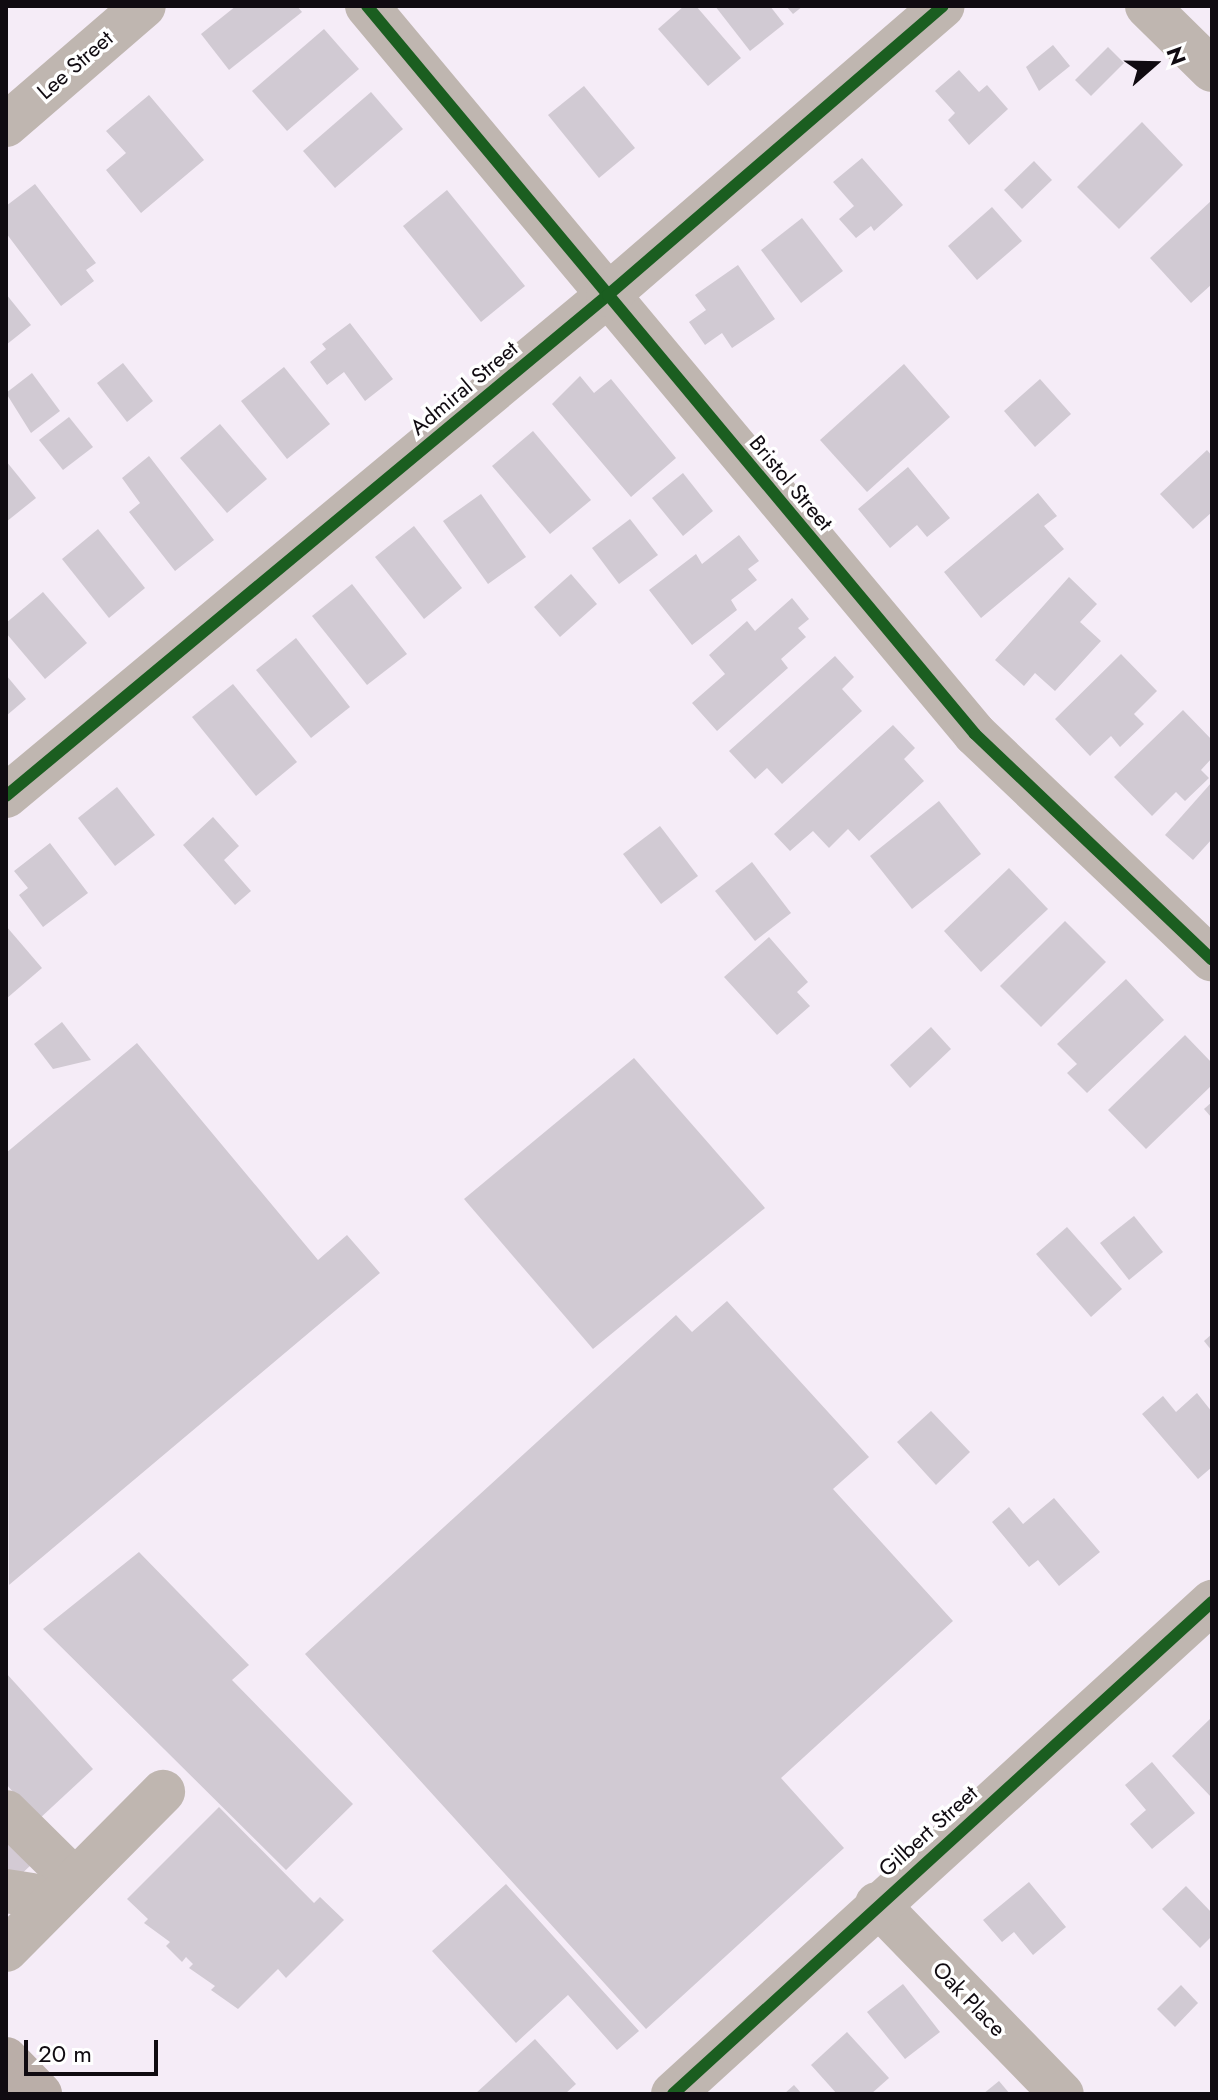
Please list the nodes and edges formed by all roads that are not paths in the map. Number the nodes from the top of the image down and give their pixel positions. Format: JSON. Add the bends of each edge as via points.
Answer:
{"nodes":[{"id":1,"x":144,"y":6,"type":"edge"},
{"id":2,"x":367,"y":6,"type":"edge"},
{"id":3,"x":943,"y":6,"type":"edge"},
{"id":4,"x":1147,"y":6,"type":"edge"},
{"id":5,"x":1212,"y":70,"type":"edge"},
{"id":6,"x":6,"y":125,"type":"edge"},
{"id":7,"x":608,"y":295,"type":"junction"},
{"id":8,"x":6,"y":796,"type":"edge"},
{"id":9,"x":1212,"y":960,"type":"edge"},
{"id":10,"x":1212,"y":1602,"type":"edge"},
{"id":11,"x":163,"y":1792,"type":"dead end"},
{"id":12,"x":6,"y":1812,"type":"edge"},
{"id":13,"x":38,"y":1889,"type":"edge"},
{"id":14,"x":877,"y":1904,"type":"junction"},
{"id":15,"x":6,"y":1950,"type":"edge"},
{"id":16,"x":686,"y":2090,"type":"edge"},
{"id":17,"x":1062,"y":2094,"type":"edge"}],
"edges":[{"from":1,"to":6,"type":"street","name":"Lee Street"},
{"from":2,"to":7,"type":"street","name":"Bristol Street"},
{"from":3,"to":7,"type":"street","name":"Admiral Street"},
{"from":4,"to":5,"type":"street"},
{"from":7,"to":8,"type":"street","name":"Admiral Street"},
{"from":7,"to":9,"type":"street","name":"Bristol Street","via":[[975,734]]},
{"from":10,"to":14,"type":"street","name":"Gilbert Street"},
{"from":11,"to":13,"type":"street"},
{"from":12,"to":13,"type":"street"},
{"from":13,"to":15,"type":"street"},
{"from":14,"to":16,"type":"street","name":"Gilbert Street"},
{"from":14,"to":17,"type":"street","name":"Oak Place"}]}
